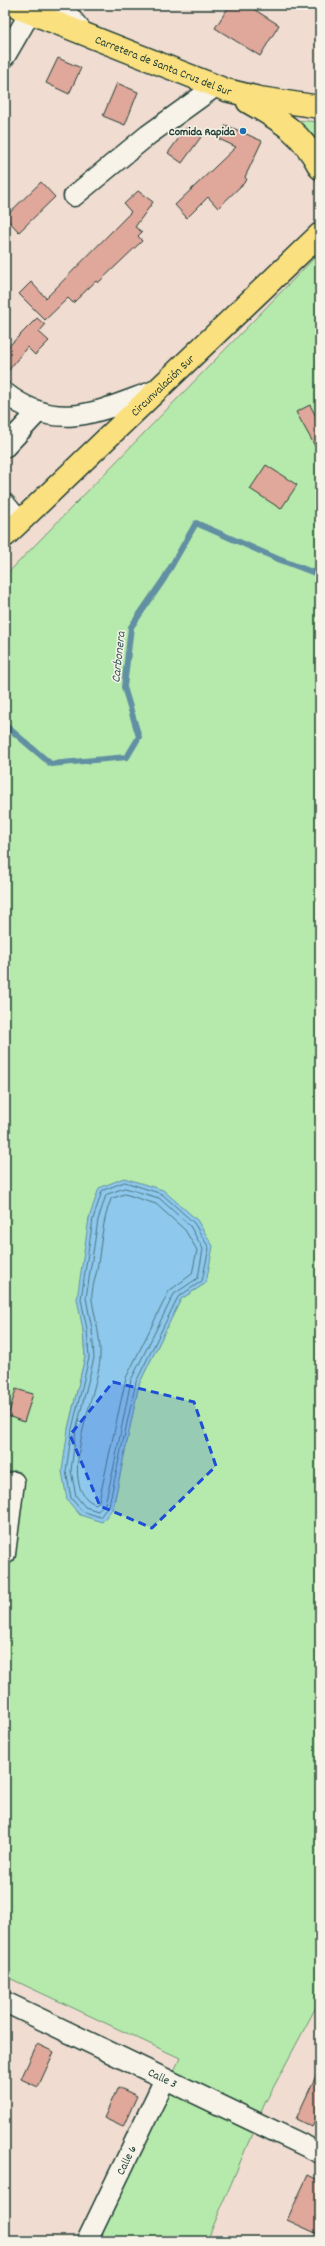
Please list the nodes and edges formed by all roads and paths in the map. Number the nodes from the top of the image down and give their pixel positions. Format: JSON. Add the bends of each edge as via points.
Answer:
{"nodes":[{"id":1,"x":60,"y":5,"type":"edge"},
{"id":2,"x":21,"y":9,"type":"edge"},
{"id":3,"x":84,"y":34,"type":"junction"},
{"id":4,"x":5,"y":56,"type":"edge"},
{"id":5,"x":221,"y":88,"type":"junction"},
{"id":6,"x":320,"y":107,"type":"edge"},
{"id":7,"x":320,"y":168,"type":"edge"},
{"id":8,"x":74,"y":196,"type":"dead end"},
{"id":9,"x":320,"y":234,"type":"edge"},
{"id":10,"x":157,"y":390,"type":"junction"},
{"id":11,"x":5,"y":393,"type":"edge"},
{"id":12,"x":37,"y":413,"type":"junction"},
{"id":13,"x":5,"y":446,"type":"edge"},
{"id":14,"x":5,"y":504,"type":"edge"},
{"id":15,"x":13,"y":529,"type":"edge"},
{"id":16,"x":14,"y":1482,"type":"dead end"},
{"id":17,"x":5,"y":1554,"type":"edge"},
{"id":18,"x":5,"y":2002,"type":"edge"},
{"id":19,"x":165,"y":2079,"type":"junction"},
{"id":20,"x":320,"y":2153,"type":"edge"},
{"id":21,"x":87,"y":2241,"type":"edge"}],
"edges":[{"from":1,"to":3,"type":"street"},
{"from":2,"to":3,"type":"main road","name":"Carretera de Santa Cruz del Sur"},
{"from":2,"to":4,"type":"street"},
{"from":3,"to":5,"type":"main road","name":"Carretera de Santa Cruz del Sur"},
{"from":5,"to":6,"type":"main road","name":"Carretera de Santa Cruz del Sur","via":[[259,98]]},
{"from":5,"to":7,"type":"main road","via":[[283,121],[310,148]]},
{"from":5,"to":8,"type":"street","via":[[148,135]]},
{"from":9,"to":10,"type":"main road","name":"Circunvalación Sur"},
{"from":10,"to":12,"type":"street","via":[[82,416],[65,417]]},
{"from":10,"to":15,"type":"main road","name":"Circunvalación Sur"},
{"from":11,"to":12,"type":"street"},
{"from":12,"to":13,"type":"street"},
{"from":14,"to":15,"type":"street"},
{"from":16,"to":17,"type":"street"},
{"from":18,"to":19,"type":"street","name":"Calle 3"},
{"from":19,"to":20,"type":"street","name":"Calle 3"},
{"from":19,"to":21,"type":"street","name":"Calle 6"}]}
